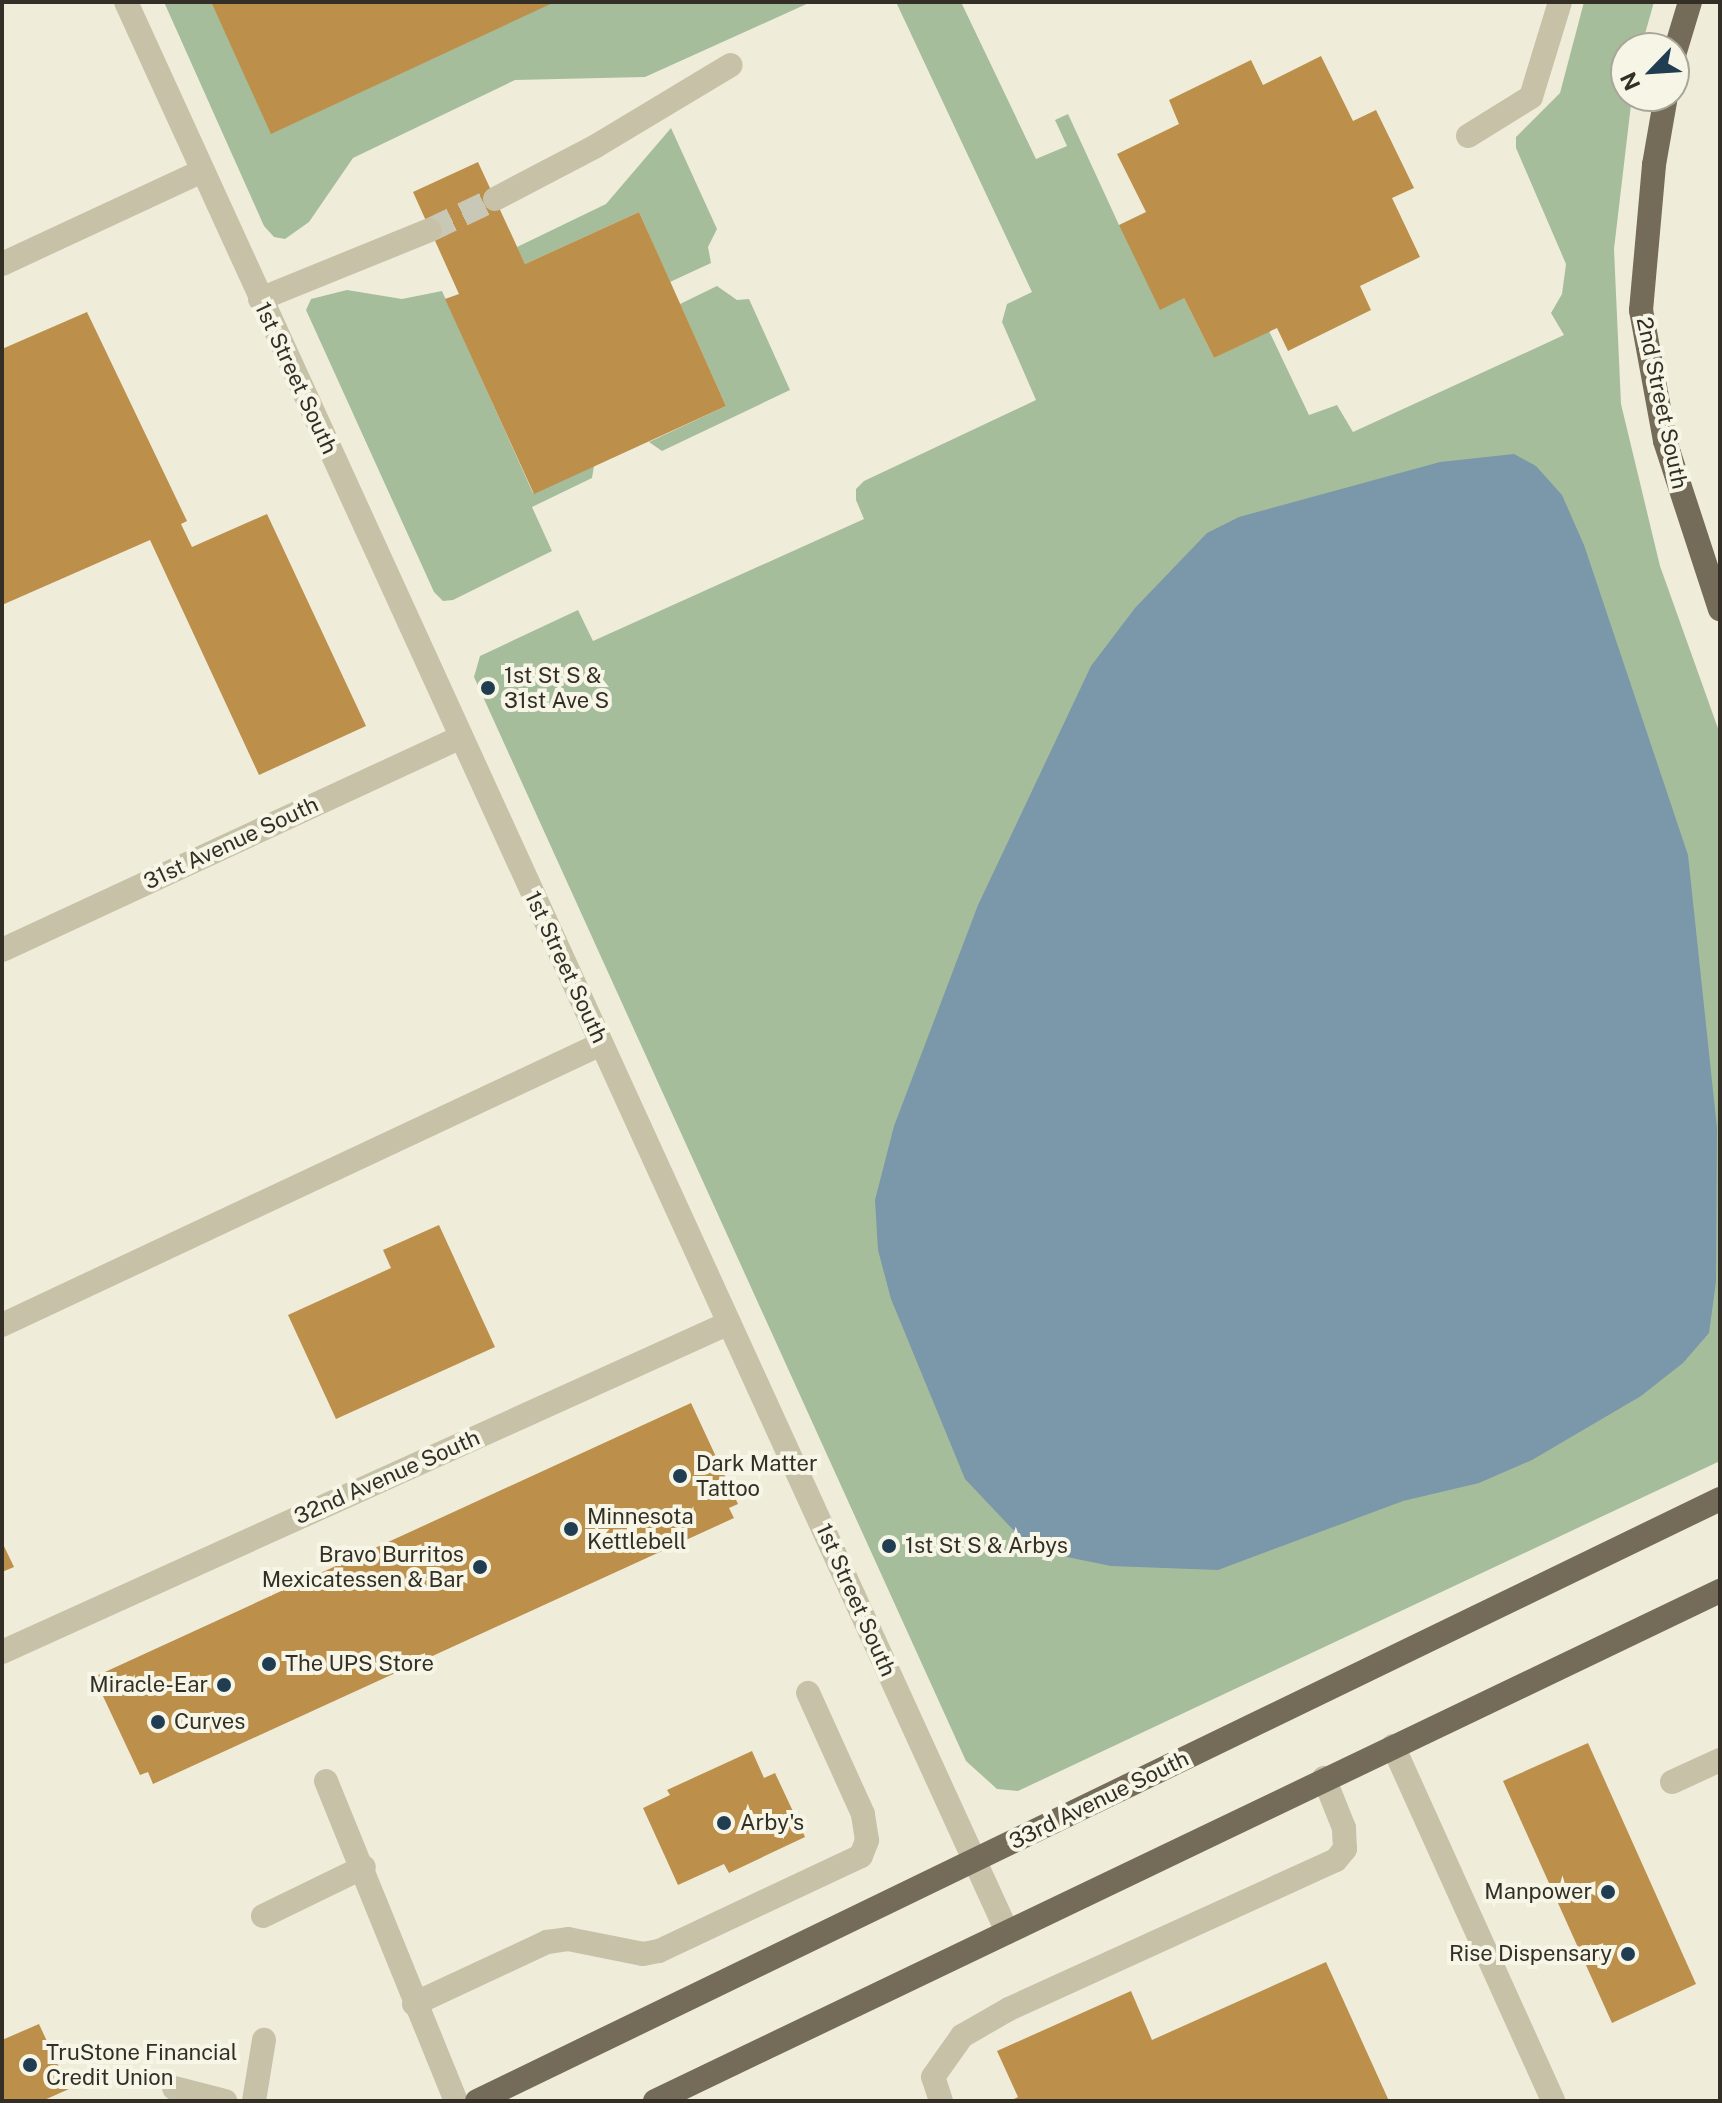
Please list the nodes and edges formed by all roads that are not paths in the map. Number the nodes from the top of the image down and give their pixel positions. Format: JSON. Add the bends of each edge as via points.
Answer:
{"nodes":[{"id":1,"x":126,"y":2,"type":"edge"},
{"id":2,"x":1560,"y":2,"type":"edge"},
{"id":3,"x":1690,"y":2,"type":"edge"},
{"id":4,"x":1681,"y":32,"type":"edge"},
{"id":5,"x":731,"y":65,"type":"dead end"},
{"id":6,"x":1663,"y":112,"type":"edge"},
{"id":7,"x":1468,"y":136,"type":"dead end"},
{"id":8,"x":202,"y":171,"type":"junction"},
{"id":9,"x":495,"y":199,"type":"tunnel mouth"},
{"id":10,"x":430,"y":230,"type":"tunnel mouth"},
{"id":11,"x":2,"y":264,"type":"edge"},
{"id":12,"x":260,"y":299,"type":"junction"},
{"id":13,"x":1720,"y":609,"type":"edge"},
{"id":14,"x":461,"y":737,"type":"junction"},
{"id":15,"x":2,"y":950,"type":"edge"},
{"id":16,"x":601,"y":1044,"type":"junction"},
{"id":17,"x":729,"y":1323,"type":"junction"},
{"id":18,"x":2,"y":1325,"type":"edge"},
{"id":19,"x":1720,"y":1499,"type":"edge"},
{"id":20,"x":1718,"y":1598,"type":"edge"},
{"id":21,"x":2,"y":1652,"type":"edge"},
{"id":22,"x":808,"y":1693,"type":"dead end"},
{"id":23,"x":1393,"y":1746,"type":"junction"},
{"id":24,"x":1720,"y":1760,"type":"edge"},
{"id":25,"x":1324,"y":1778,"type":"junction"},
{"id":26,"x":326,"y":1781,"type":"dead end"},
{"id":27,"x":1672,"y":1782,"type":"dead end"},
{"id":28,"x":975,"y":1861,"type":"junction"},
{"id":29,"x":364,"y":1867,"type":"junction"},
{"id":30,"x":263,"y":1916,"type":"dead end"},
{"id":31,"x":1007,"y":1932,"type":"junction"},
{"id":32,"x":414,"y":2004,"type":"junction"},
{"id":33,"x":264,"y":2040,"type":"dead end"},
{"id":34,"x":174,"y":2088,"type":"dead end"},
{"id":35,"x":225,"y":2101,"type":"edge"},
{"id":36,"x":254,"y":2101,"type":"edge"},
{"id":37,"x":456,"y":2101,"type":"edge"},
{"id":38,"x":477,"y":2101,"type":"edge"},
{"id":39,"x":655,"y":2101,"type":"edge"},
{"id":40,"x":941,"y":2101,"type":"edge"},
{"id":41,"x":1553,"y":2101,"type":"edge"}],
"edges":[{"from":1,"to":8,"type":"street","name":"1st Street South"},
{"from":2,"to":7,"type":"street","via":[[1531,97]]},
{"from":3,"to":4,"type":"main road"},
{"from":5,"to":9,"type":"street"},
{"from":6,"to":13,"type":"main road","name":"2nd Street South","via":[[1641,310],[1665,441]]},
{"from":8,"to":11,"type":"street"},
{"from":8,"to":12,"type":"street","name":"1st Street South"},
{"from":10,"to":12,"type":"street"},
{"from":12,"to":14,"type":"street","name":"1st Street South"},
{"from":14,"to":15,"type":"street","name":"31st Avenue South"},
{"from":14,"to":16,"type":"street","name":"1st Street South"},
{"from":16,"to":17,"type":"street","name":"1st Street South"},
{"from":16,"to":18,"type":"street"},
{"from":17,"to":21,"type":"street","name":"32nd Avenue South"},
{"from":17,"to":28,"type":"street","name":"1st Street South"},
{"from":19,"to":28,"type":"main road","name":"33rd Avenue South"},
{"from":20,"to":23,"type":"main road"},
{"from":22,"to":32,"type":"street","via":[[863,1814],[867,1840],[861,1856],[659,1951],[643,1954],[568,1939],[547,1942]]},
{"from":23,"to":25,"type":"main road"},
{"from":23,"to":41,"type":"street"},
{"from":24,"to":27,"type":"street"},
{"from":25,"to":31,"type":"main road"},
{"from":25,"to":40,"type":"street","via":[[1344,1828],[1345,1849],[1336,1860],[1009,2009],[962,2036],[933,2077]]},
{"from":26,"to":29,"type":"street"},
{"from":28,"to":31,"type":"street","name":"1st Street South"},
{"from":28,"to":38,"type":"main road","name":"33rd Avenue South"},
{"from":29,"to":30,"type":"street"},
{"from":29,"to":32,"type":"street"},
{"from":31,"to":39,"type":"main road"},
{"from":32,"to":37,"type":"street"},
{"from":33,"to":36,"type":"street"},
{"from":34,"to":35,"type":"street"}]}
